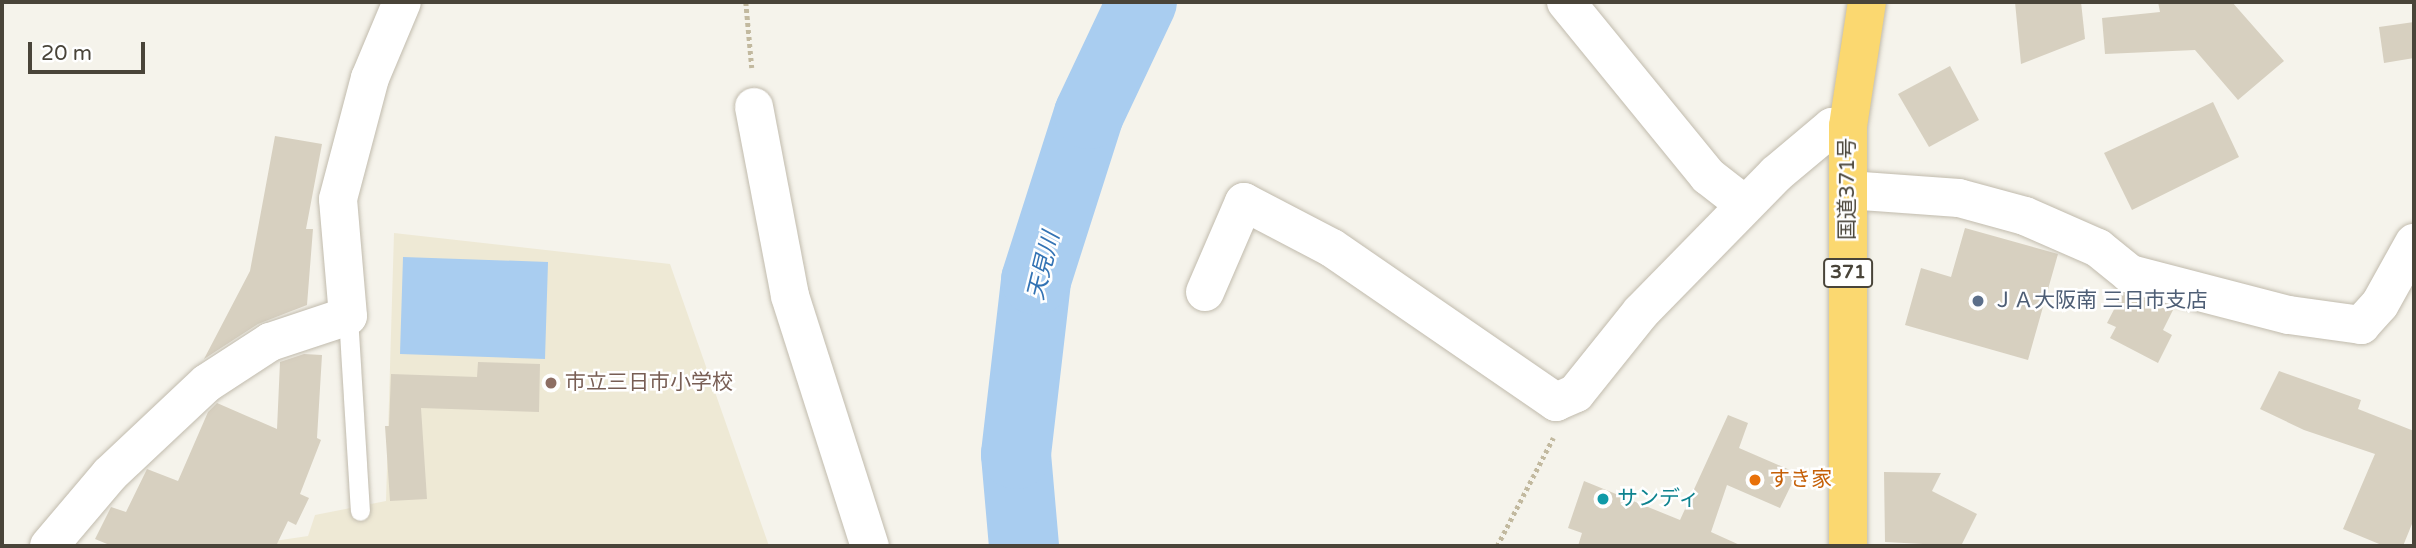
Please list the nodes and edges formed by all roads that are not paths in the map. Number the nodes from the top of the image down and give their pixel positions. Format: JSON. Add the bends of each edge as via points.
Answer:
{"nodes":[{"id":1,"x":402,"y":2,"type":"edge"},
{"id":2,"x":1566,"y":2,"type":"edge"},
{"id":3,"x":1867,"y":2,"type":"edge"},
{"id":4,"x":754,"y":107,"type":"road end"},
{"id":5,"x":1849,"y":126,"type":"junction"},
{"id":6,"x":1848,"y":190,"type":"junction"},
{"id":7,"x":1744,"y":204,"type":"junction"},
{"id":8,"x":2414,"y":243,"type":"edge"},
{"id":9,"x":1205,"y":292,"type":"dead end"},
{"id":10,"x":348,"y":316,"type":"junction"},
{"id":11,"x":360,"y":511,"type":"dead end"},
{"id":12,"x":49,"y":546,"type":"edge"},
{"id":13,"x":870,"y":546,"type":"edge"},
{"id":14,"x":1848,"y":546,"type":"edge"}],
"edges":[{"from":1,"to":10,"type":"street","via":[[370,78],[338,199]]},
{"from":2,"to":7,"type":"street","via":[[1708,176]]},
{"from":3,"to":5,"type":"highway","name":"国道371号","number":"371"},
{"from":4,"to":13,"type":"street","via":[[790,296]]},
{"from":5,"to":6,"type":"highway","name":"国道371号","number":"371"},
{"from":5,"to":7,"type":"street","via":[[1832,127]]},
{"from":6,"to":8,"type":"street","via":[[1959,198],[2025,216],[2098,248],[2130,274],[2289,315],[2361,325],[2380,304]]},
{"from":6,"to":14,"type":"highway","name":"国道371号","number":"371"},
{"from":7,"to":9,"type":"street","via":[[1641,312],[1576,393],[1556,402],[1332,248],[1244,202]]},
{"from":10,"to":11,"type":"lane"},
{"from":10,"to":12,"type":"street","via":[[270,342],[207,383],[110,474]]}]}
